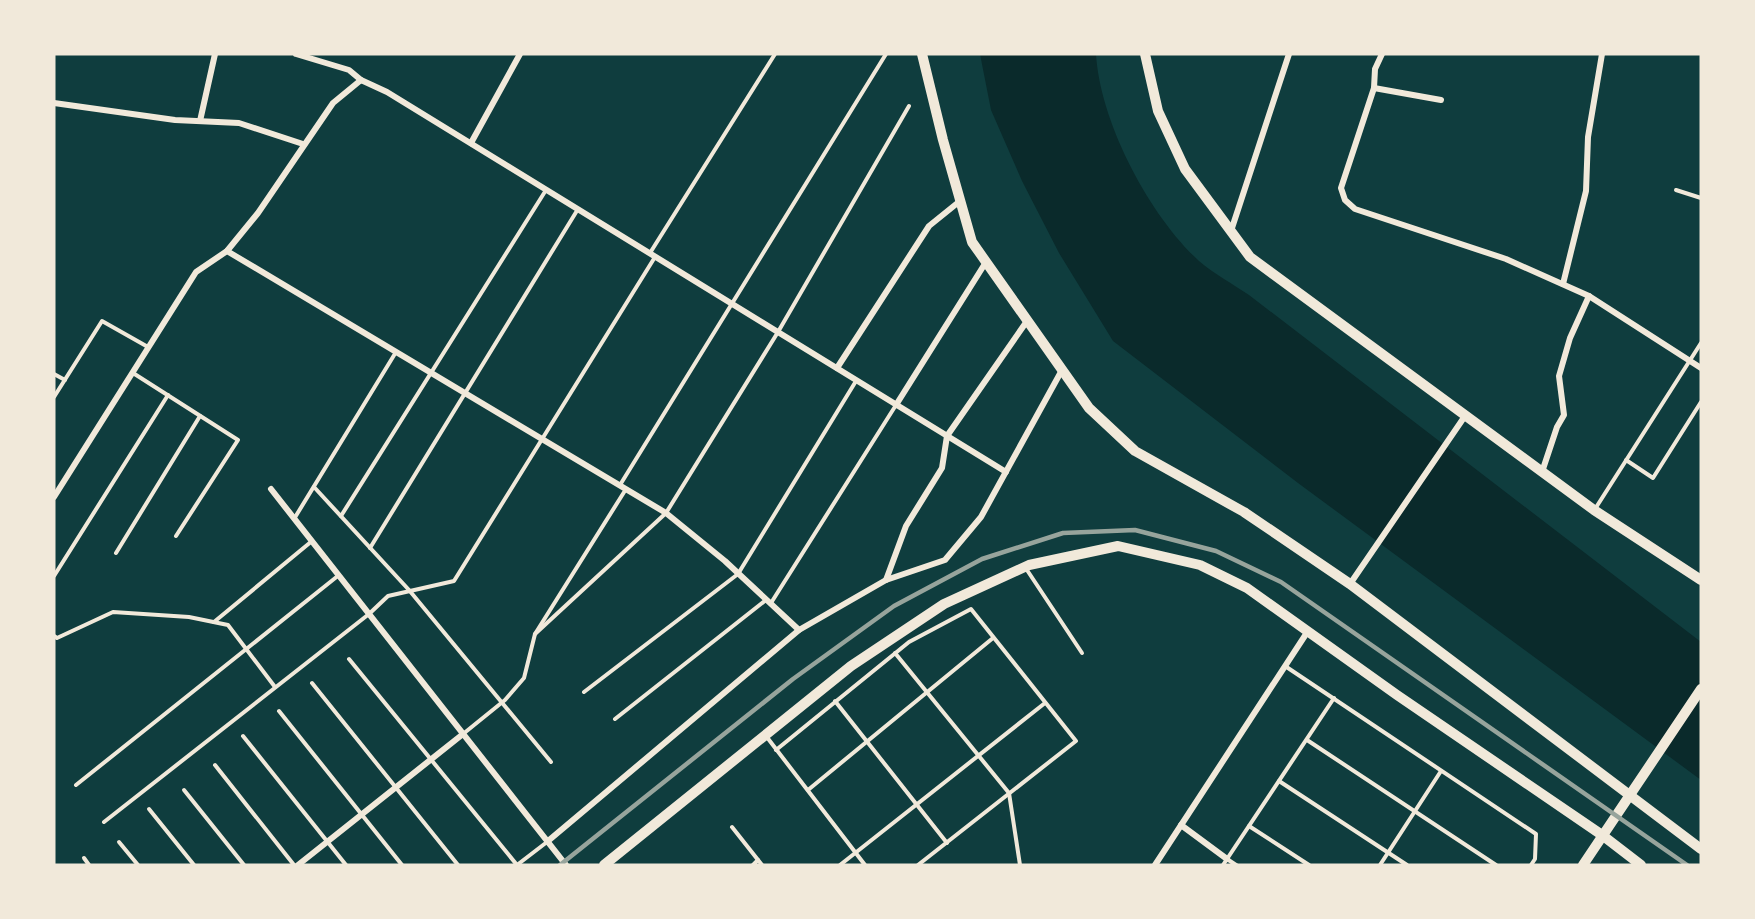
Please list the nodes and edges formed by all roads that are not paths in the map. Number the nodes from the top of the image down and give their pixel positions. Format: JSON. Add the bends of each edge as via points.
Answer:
{"nodes":[{"id":1,"x":215,"y":54,"type":"edge"},
{"id":2,"x":296,"y":54,"type":"edge"},
{"id":3,"x":520,"y":54,"type":"edge"},
{"id":4,"x":775,"y":54,"type":"edge"},
{"id":5,"x":886,"y":54,"type":"edge"},
{"id":6,"x":922,"y":54,"type":"edge"},
{"id":7,"x":1145,"y":54,"type":"edge"},
{"id":8,"x":1289,"y":54,"type":"edge"},
{"id":9,"x":1382,"y":54,"type":"edge"},
{"id":10,"x":1602,"y":54,"type":"edge"},
{"id":11,"x":361,"y":80,"type":"junction"},
{"id":12,"x":1374,"y":88,"type":"junction"},
{"id":13,"x":1441,"y":100,"type":"dead end"},
{"id":14,"x":54,"y":103,"type":"edge"},
{"id":15,"x":909,"y":106,"type":"dead end"},
{"id":16,"x":200,"y":121,"type":"junction"},
{"id":17,"x":471,"y":143,"type":"junction"},
{"id":18,"x":303,"y":144,"type":"junction"},
{"id":19,"x":546,"y":190,"type":"junction"},
{"id":20,"x":1676,"y":190,"type":"dead end"},
{"id":21,"x":1701,"y":198,"type":"edge"},
{"id":22,"x":960,"y":201,"type":"junction"},
{"id":23,"x":578,"y":209,"type":"junction"},
{"id":24,"x":1231,"y":231,"type":"junction"},
{"id":25,"x":227,"y":250,"type":"junction"},
{"id":26,"x":653,"y":255,"type":"junction"},
{"id":27,"x":986,"y":261,"type":"junction"},
{"id":28,"x":1563,"y":284,"type":"junction"},
{"id":29,"x":1589,"y":296,"type":"junction"},
{"id":30,"x":732,"y":304,"type":"junction"},
{"id":31,"x":1027,"y":321,"type":"junction"},
{"id":32,"x":778,"y":332,"type":"junction"},
{"id":33,"x":1701,"y":343,"type":"edge"},
{"id":34,"x":149,"y":347,"type":"junction"},
{"id":35,"x":396,"y":351,"type":"junction"},
{"id":36,"x":1689,"y":361,"type":"junction"},
{"id":37,"x":837,"y":368,"type":"junction"},
{"id":38,"x":1701,"y":369,"type":"edge"},
{"id":39,"x":1062,"y":370,"type":"junction"},
{"id":40,"x":430,"y":371,"type":"junction"},
{"id":41,"x":133,"y":373,"type":"junction"},
{"id":42,"x":54,"y":374,"type":"edge"},
{"id":43,"x":65,"y":380,"type":"junction"},
{"id":44,"x":857,"y":380,"type":"junction"},
{"id":45,"x":465,"y":393,"type":"junction"},
{"id":46,"x":168,"y":395,"type":"junction"},
{"id":47,"x":54,"y":397,"type":"edge"},
{"id":48,"x":1701,"y":402,"type":"edge"},
{"id":49,"x":896,"y":405,"type":"junction"},
{"id":50,"x":200,"y":416,"type":"junction"},
{"id":51,"x":1465,"y":416,"type":"junction"},
{"id":52,"x":947,"y":436,"type":"junction"},
{"id":53,"x":541,"y":438,"type":"junction"},
{"id":54,"x":1626,"y":460,"type":"junction"},
{"id":55,"x":1006,"y":472,"type":"junction"},
{"id":56,"x":1542,"y":472,"type":"junction"},
{"id":57,"x":314,"y":486,"type":"junction"},
{"id":58,"x":623,"y":487,"type":"junction"},
{"id":59,"x":271,"y":489,"type":"dead end"},
{"id":60,"x":54,"y":497,"type":"edge"},
{"id":61,"x":1594,"y":510,"type":"junction"},
{"id":62,"x":666,"y":513,"type":"junction"},
{"id":63,"x":341,"y":516,"type":"junction"},
{"id":64,"x":294,"y":519,"type":"junction"},
{"id":65,"x":176,"y":536,"type":"dead end"},
{"id":66,"x":312,"y":541,"type":"junction"},
{"id":67,"x":370,"y":548,"type":"junction"},
{"id":68,"x":116,"y":553,"type":"dead end"},
{"id":69,"x":1025,"y":567,"type":"junction"},
{"id":70,"x":738,"y":574,"type":"junction"},
{"id":71,"x":339,"y":575,"type":"junction"},
{"id":72,"x":54,"y":576,"type":"edge"},
{"id":73,"x":886,"y":580,"type":"junction"},
{"id":74,"x":1701,"y":580,"type":"edge"},
{"id":75,"x":1350,"y":584,"type":"junction"},
{"id":76,"x":409,"y":590,"type":"junction"},
{"id":77,"x":768,"y":601,"type":"junction"},
{"id":78,"x":369,"y":614,"type":"junction"},
{"id":79,"x":214,"y":622,"type":"junction"},
{"id":80,"x":799,"y":630,"type":"junction"},
{"id":81,"x":1308,"y":631,"type":"junction"},
{"id":82,"x":535,"y":634,"type":"junction"},
{"id":83,"x":993,"y":638,"type":"junction"},
{"id":84,"x":55,"y":639,"type":"edge"},
{"id":85,"x":246,"y":649,"type":"junction"},
{"id":86,"x":895,"y":652,"type":"junction"},
{"id":87,"x":1082,"y":654,"type":"dead end"},
{"id":88,"x":349,"y":659,"type":"dead end"},
{"id":89,"x":1285,"y":666,"type":"junction"},
{"id":90,"x":312,"y":683,"type":"dead end"},
{"id":91,"x":275,"y":687,"type":"junction"},
{"id":92,"x":1701,"y":689,"type":"edge"},
{"id":93,"x":584,"y":692,"type":"dead end"},
{"id":94,"x":927,"y":692,"type":"junction"},
{"id":95,"x":1334,"y":698,"type":"junction"},
{"id":96,"x":502,"y":702,"type":"junction"},
{"id":97,"x":835,"y":702,"type":"junction"},
{"id":98,"x":1046,"y":703,"type":"junction"},
{"id":99,"x":279,"y":711,"type":"dead end"},
{"id":100,"x":615,"y":719,"type":"dead end"},
{"id":101,"x":463,"y":734,"type":"junction"},
{"id":102,"x":765,"y":735,"type":"junction"},
{"id":103,"x":243,"y":736,"type":"dead end"},
{"id":104,"x":1307,"y":740,"type":"junction"},
{"id":105,"x":867,"y":742,"type":"junction"},
{"id":106,"x":776,"y":750,"type":"junction"},
{"id":107,"x":978,"y":756,"type":"junction"},
{"id":108,"x":430,"y":760,"type":"junction"},
{"id":109,"x":551,"y":762,"type":"dead end"},
{"id":110,"x":215,"y":765,"type":"dead end"},
{"id":111,"x":1442,"y":771,"type":"junction"},
{"id":112,"x":1279,"y":781,"type":"junction"},
{"id":113,"x":76,"y":785,"type":"dead end"},
{"id":114,"x":396,"y":788,"type":"junction"},
{"id":115,"x":184,"y":790,"type":"dead end"},
{"id":116,"x":808,"y":790,"type":"junction"},
{"id":117,"x":1009,"y":794,"type":"junction"},
{"id":118,"x":1628,"y":795,"type":"junction"},
{"id":119,"x":917,"y":804,"type":"junction"},
{"id":120,"x":149,"y":809,"type":"dead end"},
{"id":121,"x":1415,"y":811,"type":"junction"},
{"id":122,"x":362,"y":815,"type":"junction"},
{"id":123,"x":104,"y":822,"type":"dead end"},
{"id":124,"x":1181,"y":825,"type":"junction"},
{"id":125,"x":1250,"y":826,"type":"junction"},
{"id":126,"x":732,"y":827,"type":"dead end"},
{"id":127,"x":1602,"y":835,"type":"junction"},
{"id":128,"x":548,"y":841,"type":"junction"},
{"id":129,"x":119,"y":842,"type":"dead end"},
{"id":130,"x":328,"y":843,"type":"junction"},
{"id":131,"x":947,"y":843,"type":"junction"},
{"id":132,"x":1701,"y":849,"type":"edge"},
{"id":133,"x":856,"y":853,"type":"junction"},
{"id":134,"x":1388,"y":853,"type":"junction"},
{"id":135,"x":84,"y":858,"type":"dead end"},
{"id":136,"x":758,"y":860,"type":"junction"},
{"id":137,"x":1225,"y":862,"type":"edge"},
{"id":138,"x":89,"y":865,"type":"edge"},
{"id":139,"x":138,"y":865,"type":"edge"},
{"id":140,"x":194,"y":865,"type":"edge"},
{"id":141,"x":244,"y":865,"type":"edge"},
{"id":142,"x":296,"y":865,"type":"edge"},
{"id":143,"x":346,"y":865,"type":"edge"},
{"id":144,"x":402,"y":865,"type":"edge"},
{"id":145,"x":458,"y":865,"type":"edge"},
{"id":146,"x":517,"y":865,"type":"edge"},
{"id":147,"x":566,"y":865,"type":"edge"},
{"id":148,"x":604,"y":865,"type":"edge"},
{"id":149,"x":753,"y":865,"type":"edge"},
{"id":150,"x":762,"y":865,"type":"edge"},
{"id":151,"x":840,"y":865,"type":"edge"},
{"id":152,"x":866,"y":865,"type":"edge"},
{"id":153,"x":918,"y":865,"type":"edge"},
{"id":154,"x":1020,"y":865,"type":"edge"},
{"id":155,"x":1155,"y":865,"type":"edge"},
{"id":156,"x":1236,"y":865,"type":"edge"},
{"id":157,"x":1309,"y":865,"type":"edge"},
{"id":158,"x":1380,"y":865,"type":"edge"},
{"id":159,"x":1407,"y":865,"type":"edge"},
{"id":160,"x":1496,"y":865,"type":"edge"},
{"id":161,"x":1531,"y":865,"type":"edge"},
{"id":162,"x":1583,"y":865,"type":"edge"},
{"id":163,"x":1641,"y":865,"type":"edge"}],
"edges":[{"from":1,"to":16,"type":"street"},
{"from":2,"to":11,"type":"street","via":[[349,70]]},
{"from":3,"to":17,"type":"street"},
{"from":4,"to":26,"type":"lane"},
{"from":5,"to":30,"type":"lane"},
{"from":6,"to":22,"type":"street"},
{"from":7,"to":24,"type":"street","via":[[1158,111],[1185,169]]},
{"from":8,"to":24,"type":"street"},
{"from":9,"to":12,"type":"street","via":[[1375,69]]},
{"from":10,"to":28,"type":"street","via":[[1588,137],[1586,190]]},
{"from":11,"to":17,"type":"street"},
{"from":11,"to":18,"type":"street","via":[[333,103]]},
{"from":12,"to":13,"type":"street"},
{"from":12,"to":28,"type":"street","via":[[1341,188],[1346,200],[1355,209],[1506,259]]},
{"from":14,"to":16,"type":"street"},
{"from":15,"to":32,"type":"lane"},
{"from":16,"to":18,"type":"street","via":[[239,123]]},
{"from":17,"to":19,"type":"street"},
{"from":18,"to":25,"type":"street","via":[[258,213]]},
{"from":19,"to":23,"type":"street"},
{"from":19,"to":40,"type":"lane"},
{"from":20,"to":21,"type":"lane"},
{"from":22,"to":27,"type":"street","via":[[972,242]]},
{"from":22,"to":37,"type":"street","via":[[929,226]]},
{"from":23,"to":26,"type":"street"},
{"from":23,"to":45,"type":"lane"},
{"from":24,"to":51,"type":"street","via":[[1250,257]]},
{"from":25,"to":34,"type":"street","via":[[196,272]]},
{"from":25,"to":35,"type":"street"},
{"from":26,"to":30,"type":"street"},
{"from":26,"to":53,"type":"lane"},
{"from":27,"to":31,"type":"street"},
{"from":27,"to":49,"type":"street"},
{"from":28,"to":29,"type":"street"},
{"from":29,"to":36,"type":"street"},
{"from":29,"to":56,"type":"street","via":[[1570,338],[1559,376],[1564,415]]},
{"from":30,"to":32,"type":"street"},
{"from":30,"to":58,"type":"lane"},
{"from":31,"to":39,"type":"street"},
{"from":31,"to":52,"type":"street"},
{"from":32,"to":37,"type":"street"},
{"from":32,"to":62,"type":"lane"},
{"from":33,"to":36,"type":"lane"},
{"from":34,"to":41,"type":"street"},
{"from":34,"to":43,"type":"lane","via":[[102,321]]},
{"from":35,"to":40,"type":"street"},
{"from":35,"to":57,"type":"lane"},
{"from":36,"to":38,"type":"street"},
{"from":36,"to":54,"type":"lane"},
{"from":37,"to":44,"type":"street"},
{"from":39,"to":55,"type":"street"},
{"from":39,"to":75,"type":"street","via":[[1089,408],[1135,451],[1244,512]]},
{"from":40,"to":45,"type":"street"},
{"from":40,"to":63,"type":"lane"},
{"from":41,"to":46,"type":"lane"},
{"from":41,"to":60,"type":"street"},
{"from":42,"to":43,"type":"lane"},
{"from":43,"to":47,"type":"lane"},
{"from":44,"to":49,"type":"street"},
{"from":44,"to":70,"type":"lane"},
{"from":45,"to":53,"type":"street"},
{"from":45,"to":67,"type":"lane"},
{"from":46,"to":50,"type":"lane"},
{"from":46,"to":72,"type":"lane"},
{"from":48,"to":54,"type":"lane","via":[[1653,478]]},
{"from":49,"to":52,"type":"street"},
{"from":49,"to":77,"type":"lane"},
{"from":50,"to":65,"type":"lane","via":[[238,440]]},
{"from":50,"to":68,"type":"lane"},
{"from":51,"to":56,"type":"street"},
{"from":51,"to":75,"type":"street"},
{"from":52,"to":55,"type":"street"},
{"from":52,"to":73,"type":"street","via":[[942,468],[906,526]]},
{"from":53,"to":58,"type":"street"},
{"from":53,"to":76,"type":"lane","via":[[454,581]]},
{"from":54,"to":61,"type":"lane"},
{"from":55,"to":73,"type":"street","via":[[981,517],[945,560]]},
{"from":56,"to":61,"type":"street"},
{"from":57,"to":63,"type":"lane"},
{"from":57,"to":64,"type":"lane"},
{"from":58,"to":62,"type":"street"},
{"from":58,"to":82,"type":"lane"},
{"from":59,"to":64,"type":"street"},
{"from":61,"to":74,"type":"street"},
{"from":62,"to":70,"type":"street"},
{"from":62,"to":82,"type":"lane"},
{"from":63,"to":67,"type":"lane"},
{"from":64,"to":66,"type":"street"},
{"from":66,"to":71,"type":"street"},
{"from":66,"to":79,"type":"lane"},
{"from":67,"to":76,"type":"lane"},
{"from":69,"to":81,"type":"street","via":[[1118,546],[1200,565],[1247,588]]},
{"from":69,"to":87,"type":"lane"},
{"from":69,"to":102,"type":"street","via":[[944,604],[851,666]]},
{"from":70,"to":77,"type":"street"},
{"from":70,"to":93,"type":"lane"},
{"from":71,"to":78,"type":"street"},
{"from":71,"to":85,"type":"lane"},
{"from":73,"to":80,"type":"street"},
{"from":75,"to":118,"type":"street"},
{"from":76,"to":78,"type":"lane","via":[[388,596]]},
{"from":76,"to":96,"type":"lane"},
{"from":77,"to":80,"type":"street"},
{"from":77,"to":100,"type":"lane"},
{"from":78,"to":91,"type":"lane"},
{"from":78,"to":101,"type":"street"},
{"from":79,"to":84,"type":"lane","via":[[113,612]]},
{"from":79,"to":85,"type":"lane","via":[[228,625]]},
{"from":80,"to":128,"type":"street"},
{"from":81,"to":89,"type":"street"},
{"from":81,"to":127,"type":"street"},
{"from":82,"to":96,"type":"lane","via":[[524,678]]},
{"from":83,"to":86,"type":"lane","via":[[971,609]]},
{"from":83,"to":94,"type":"lane"},
{"from":83,"to":98,"type":"lane"},
{"from":85,"to":91,"type":"lane"},
{"from":85,"to":113,"type":"lane"},
{"from":86,"to":94,"type":"lane"},
{"from":86,"to":97,"type":"lane"},
{"from":88,"to":108,"type":"lane"},
{"from":89,"to":95,"type":"lane"},
{"from":89,"to":124,"type":"street"},
{"from":90,"to":114,"type":"lane"},
{"from":91,"to":123,"type":"lane"},
{"from":92,"to":118,"type":"street"},
{"from":94,"to":105,"type":"lane"},
{"from":94,"to":107,"type":"lane"},
{"from":95,"to":104,"type":"lane"},
{"from":95,"to":111,"type":"lane"},
{"from":96,"to":101,"type":"lane"},
{"from":96,"to":109,"type":"lane"},
{"from":97,"to":105,"type":"lane"},
{"from":97,"to":106,"type":"lane"},
{"from":98,"to":107,"type":"lane"},
{"from":98,"to":117,"type":"lane","via":[[1076,741]]},
{"from":99,"to":122,"type":"lane"},
{"from":101,"to":108,"type":"street"},
{"from":101,"to":128,"type":"street"},
{"from":102,"to":106,"type":"lane"},
{"from":102,"to":148,"type":"street"},
{"from":103,"to":130,"type":"lane"},
{"from":104,"to":112,"type":"lane"},
{"from":104,"to":121,"type":"lane"},
{"from":105,"to":116,"type":"lane"},
{"from":105,"to":119,"type":"lane"},
{"from":106,"to":116,"type":"lane"},
{"from":107,"to":117,"type":"lane"},
{"from":107,"to":119,"type":"lane"},
{"from":108,"to":114,"type":"street"},
{"from":108,"to":146,"type":"lane"},
{"from":110,"to":142,"type":"lane"},
{"from":111,"to":121,"type":"lane"},
{"from":111,"to":161,"type":"lane","via":[[1536,834]]},
{"from":112,"to":125,"type":"lane"},
{"from":112,"to":134,"type":"lane"},
{"from":114,"to":122,"type":"street"},
{"from":114,"to":145,"type":"lane"},
{"from":115,"to":141,"type":"lane"},
{"from":116,"to":133,"type":"lane"},
{"from":117,"to":131,"type":"lane"},
{"from":117,"to":154,"type":"lane"},
{"from":118,"to":127,"type":"street"},
{"from":118,"to":132,"type":"street"},
{"from":119,"to":131,"type":"lane"},
{"from":119,"to":133,"type":"lane"},
{"from":120,"to":140,"type":"lane"},
{"from":121,"to":134,"type":"lane"},
{"from":121,"to":160,"type":"lane"},
{"from":122,"to":130,"type":"street"},
{"from":122,"to":144,"type":"lane"},
{"from":124,"to":137,"type":"street"},
{"from":124,"to":155,"type":"street"},
{"from":125,"to":137,"type":"lane"},
{"from":125,"to":157,"type":"lane"},
{"from":126,"to":136,"type":"lane"},
{"from":127,"to":162,"type":"street"},
{"from":127,"to":163,"type":"street"},
{"from":128,"to":146,"type":"lane"},
{"from":128,"to":147,"type":"street"},
{"from":129,"to":139,"type":"lane"},
{"from":130,"to":142,"type":"street"},
{"from":130,"to":143,"type":"lane"},
{"from":131,"to":153,"type":"lane"},
{"from":133,"to":151,"type":"lane"},
{"from":133,"to":152,"type":"lane"},
{"from":134,"to":158,"type":"lane"},
{"from":134,"to":159,"type":"lane"},
{"from":135,"to":138,"type":"lane"},
{"from":136,"to":149,"type":"lane"},
{"from":136,"to":150,"type":"lane"},
{"from":137,"to":156,"type":"lane"}]}
